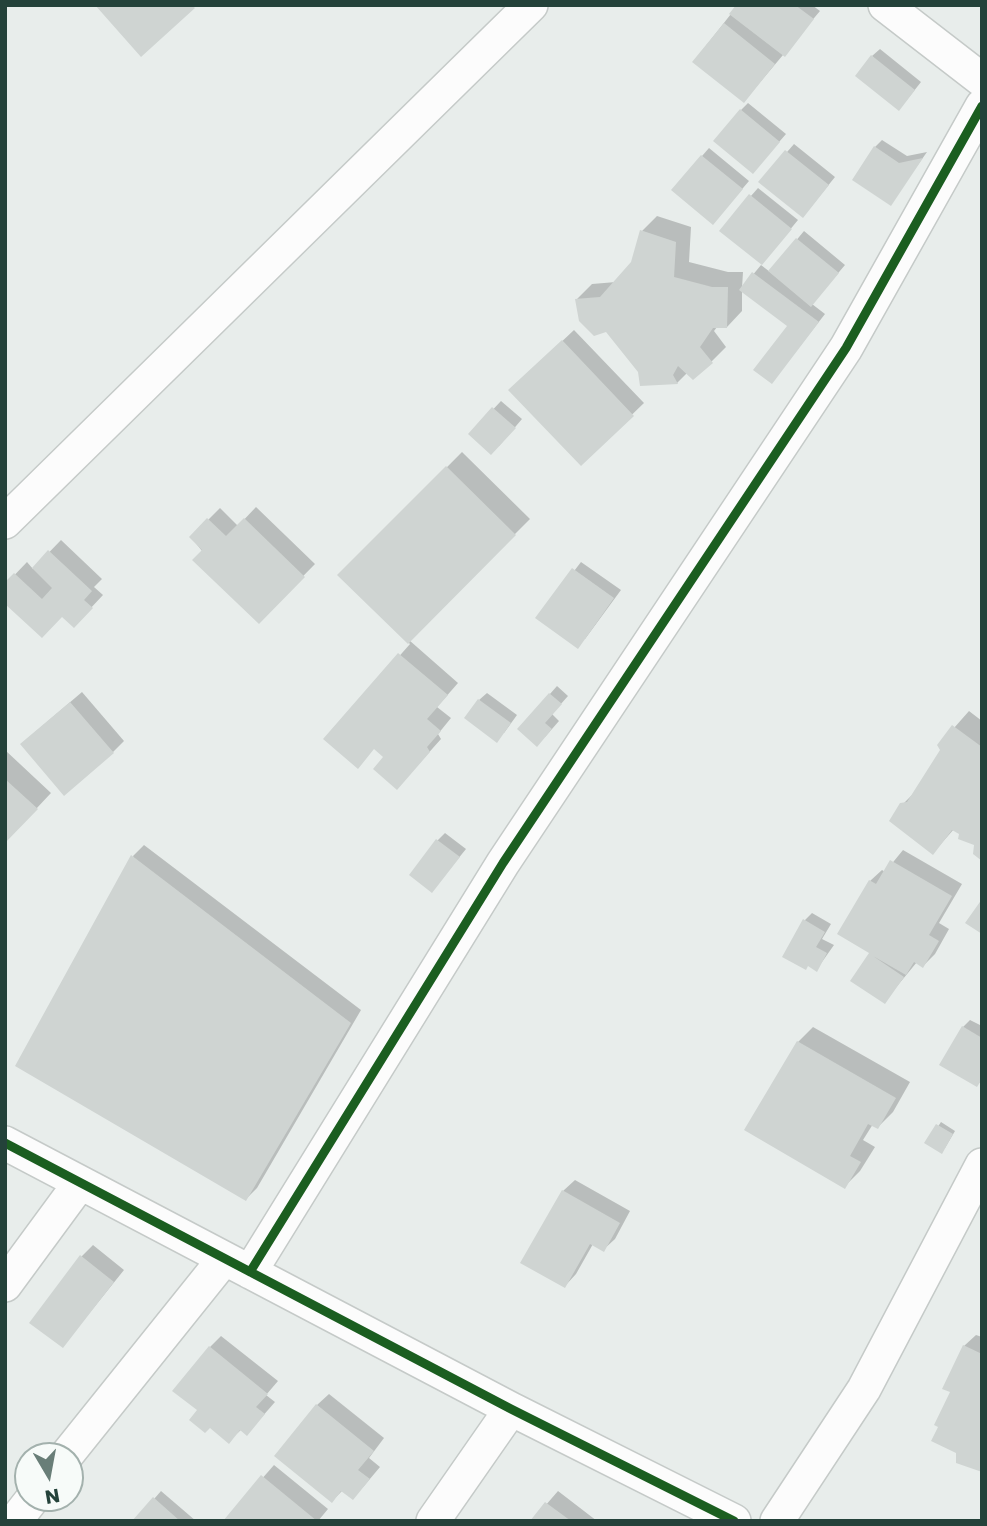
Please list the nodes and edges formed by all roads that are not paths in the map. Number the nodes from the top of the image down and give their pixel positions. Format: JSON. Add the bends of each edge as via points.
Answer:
{"nodes":[{"id":1,"x":530,"y":5,"type":"edge"},
{"id":2,"x":885,"y":5,"type":"edge"},
{"id":3,"x":982,"y":80,"type":"edge"},
{"id":4,"x":982,"y":106,"type":"edge"},
{"id":5,"x":5,"y":522,"type":"edge"},
{"id":6,"x":5,"y":1143,"type":"edge"},
{"id":7,"x":982,"y":1165,"type":"edge"},
{"id":8,"x":80,"y":1183,"type":"junction"},
{"id":9,"x":237,"y":1265,"type":"junction"},
{"id":10,"x":5,"y":1285,"type":"edge"},
{"id":11,"x":511,"y":1409,"type":"junction"},
{"id":12,"x":79,"y":1442,"type":"edge"},
{"id":13,"x":433,"y":1521,"type":"edge"},
{"id":14,"x":734,"y":1521,"type":"edge"},
{"id":15,"x":778,"y":1521,"type":"edge"}],
"edges":[{"from":1,"to":5,"type":"street"},
{"from":2,"to":3,"type":"street"},
{"from":4,"to":9,"type":"street","via":[[846,348]]},
{"from":6,"to":8,"type":"street"},
{"from":7,"to":15,"type":"street","via":[[864,1389]]},
{"from":8,"to":9,"type":"street"},
{"from":8,"to":10,"type":"street"},
{"from":9,"to":11,"type":"street"},
{"from":9,"to":12,"type":"street"},
{"from":11,"to":13,"type":"street"},
{"from":11,"to":14,"type":"street"}]}
